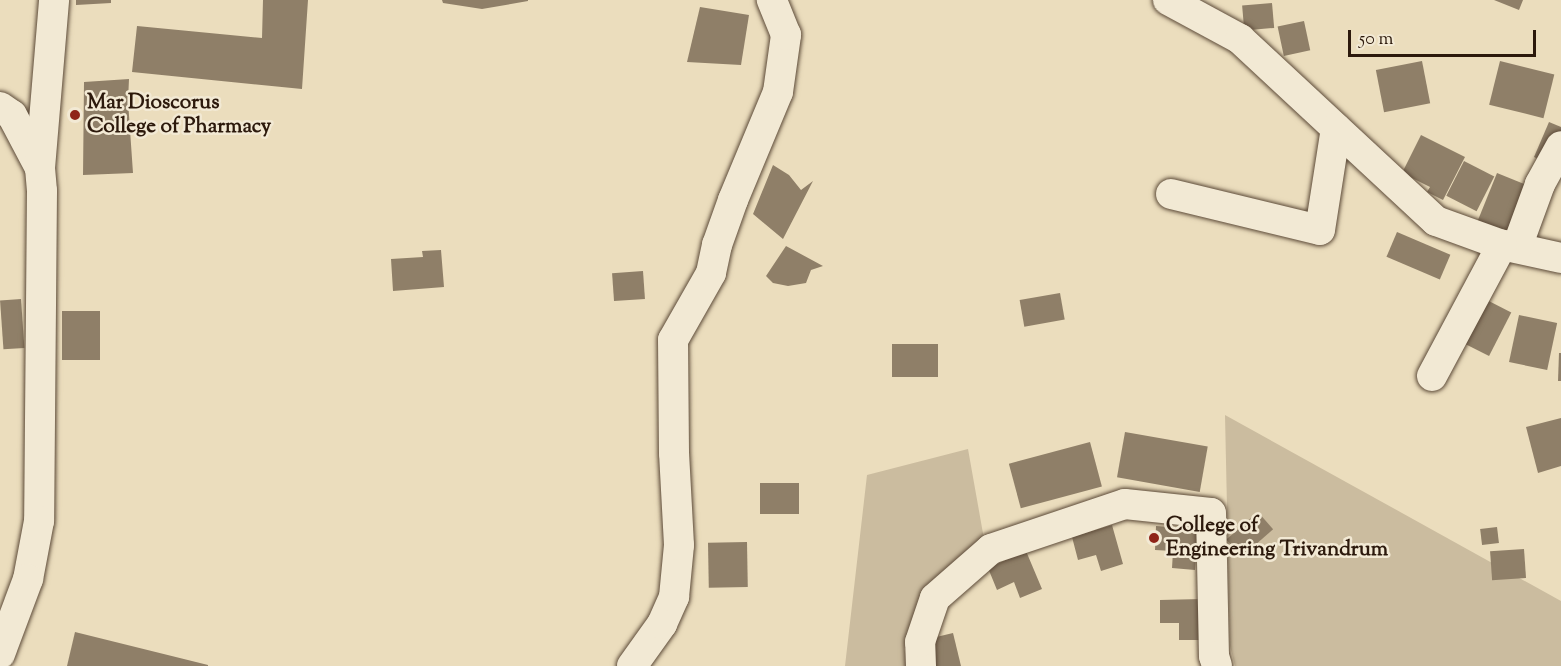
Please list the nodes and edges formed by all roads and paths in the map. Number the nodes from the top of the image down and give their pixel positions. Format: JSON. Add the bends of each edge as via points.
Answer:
{"nodes":[{"id":1,"x":54,"y":0,"type":"edge"},
{"id":2,"x":772,"y":0,"type":"edge"},
{"id":3,"x":1168,"y":0,"type":"edge"},
{"id":4,"x":0,"y":107,"type":"edge"},
{"id":5,"x":1336,"y":128,"type":"junction"},
{"id":6,"x":1561,"y":146,"type":"edge"},
{"id":7,"x":41,"y":180,"type":"junction"},
{"id":8,"x":1171,"y":194,"type":"dead end"},
{"id":9,"x":1510,"y":246,"type":"junction"},
{"id":10,"x":1561,"y":258,"type":"edge"},
{"id":11,"x":1432,"y":376,"type":"dead end"},
{"id":12,"x":0,"y":654,"type":"edge"},
{"id":13,"x":632,"y":666,"type":"edge"},
{"id":14,"x":921,"y":666,"type":"edge"},
{"id":15,"x":1217,"y":666,"type":"edge"}],
"edges":[{"from":1,"to":7,"type":"street"},
{"from":2,"to":13,"type":"street","via":[[786,35],[778,92],[733,200],[711,273],[673,340],[679,545],[674,597],[662,624]]},
{"from":3,"to":5,"type":"street","via":[[1240,39]]},
{"from":4,"to":7,"type":"street","via":[[12,115]]},
{"from":5,"to":8,"type":"street","via":[[1320,230]]},
{"from":5,"to":9,"type":"street","via":[[1436,221]]},
{"from":6,"to":9,"type":"street"},
{"from":7,"to":12,"type":"street","via":[[39,521],[28,579]]},
{"from":9,"to":10,"type":"street"},
{"from":9,"to":11,"type":"street"},
{"from":14,"to":15,"type":"street","via":[[920,642],[935,598],[991,549],[1125,504],[1211,513]]}]}
